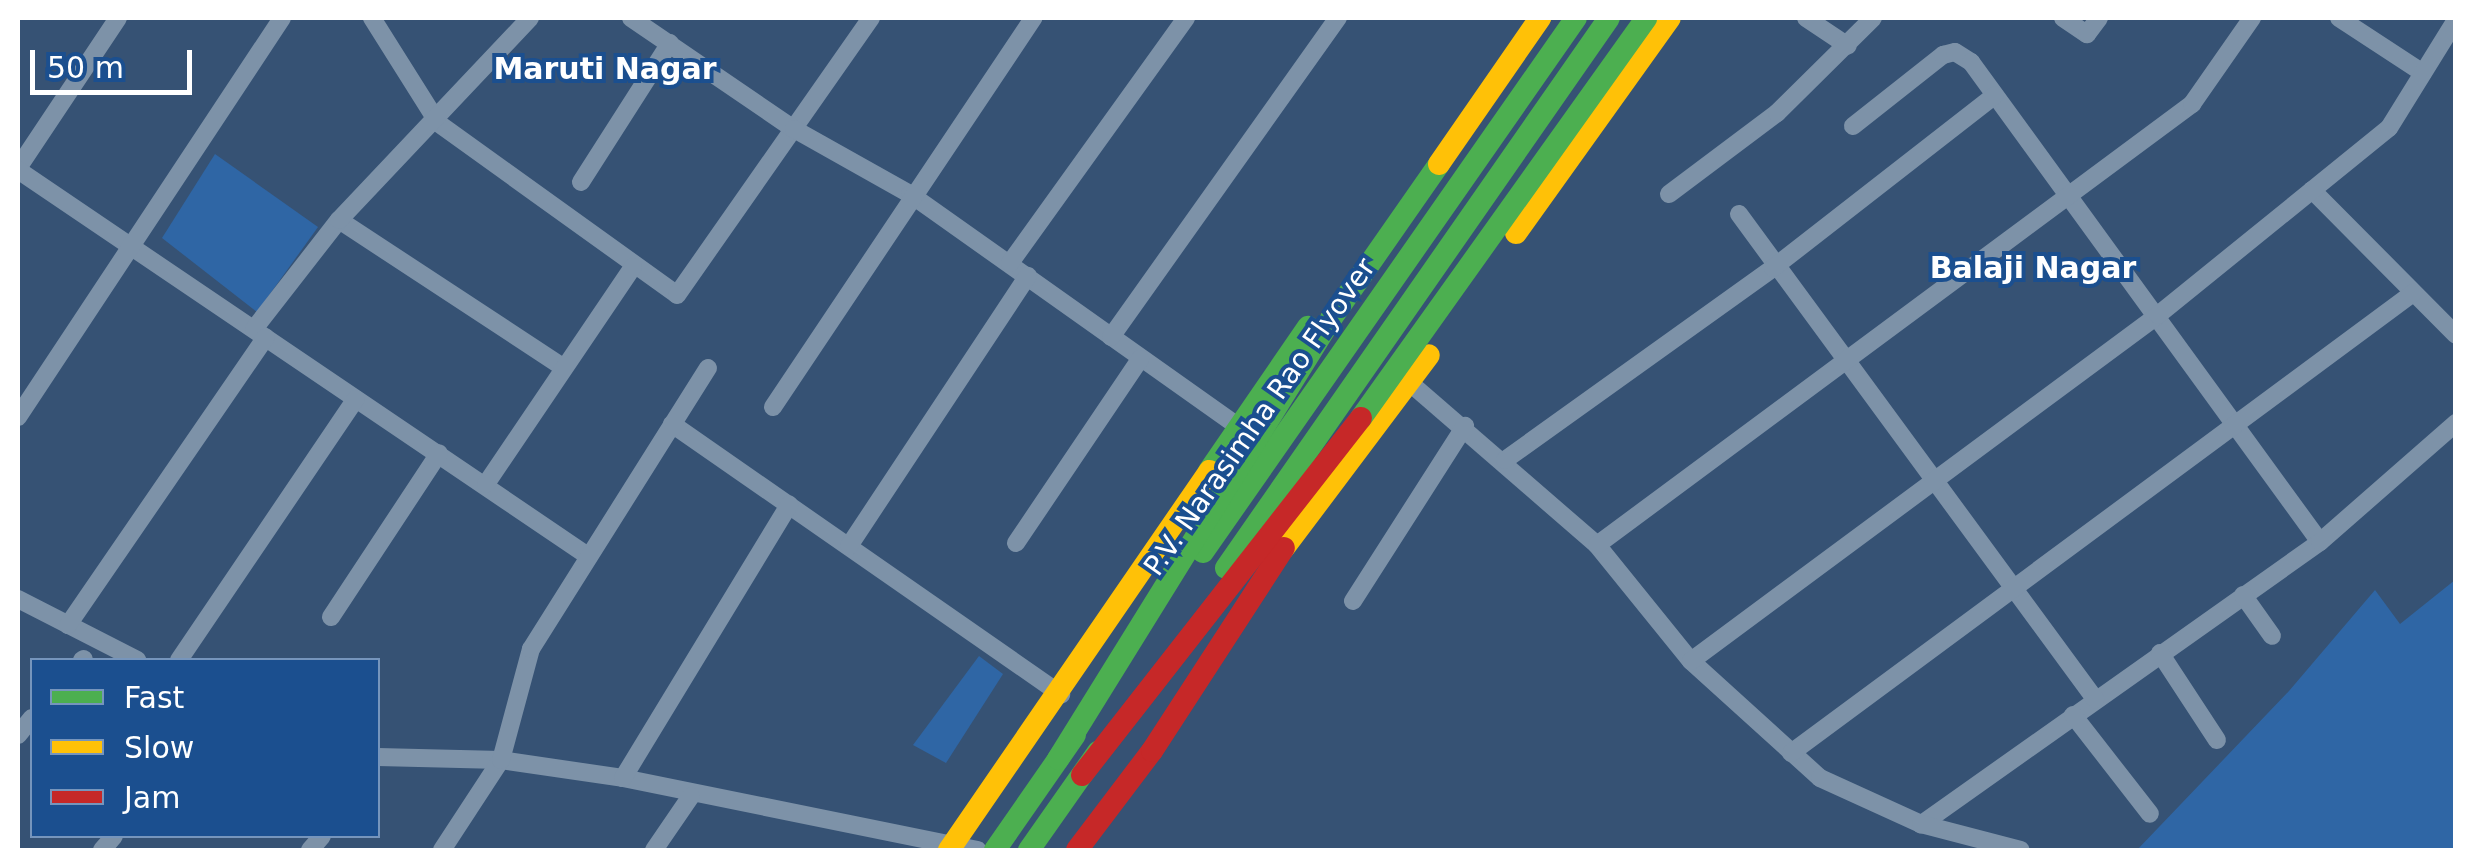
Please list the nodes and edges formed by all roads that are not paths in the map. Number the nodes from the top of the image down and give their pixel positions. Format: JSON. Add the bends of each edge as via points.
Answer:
{"nodes":[{"id":1,"x":118,"y":18,"type":"edge"},
{"id":2,"x":282,"y":18,"type":"edge"},
{"id":3,"x":372,"y":18,"type":"edge"},
{"id":4,"x":530,"y":18,"type":"edge"},
{"id":5,"x":631,"y":18,"type":"edge"},
{"id":6,"x":871,"y":18,"type":"edge"},
{"id":7,"x":1033,"y":18,"type":"edge"},
{"id":8,"x":1186,"y":18,"type":"edge"},
{"id":9,"x":1338,"y":18,"type":"edge"},
{"id":10,"x":1540,"y":18,"type":"edge"},
{"id":11,"x":1576,"y":18,"type":"edge"},
{"id":12,"x":1609,"y":18,"type":"edge"},
{"id":13,"x":1646,"y":18,"type":"edge"},
{"id":14,"x":1670,"y":18,"type":"edge"},
{"id":15,"x":1806,"y":18,"type":"edge"},
{"id":16,"x":1873,"y":18,"type":"edge"},
{"id":17,"x":2063,"y":18,"type":"edge"},
{"id":18,"x":2100,"y":18,"type":"edge"},
{"id":19,"x":2252,"y":18,"type":"edge"},
{"id":20,"x":2339,"y":18,"type":"edge"},
{"id":21,"x":2456,"y":20,"type":"edge"},
{"id":22,"x":670,"y":43,"type":"junction"},
{"id":23,"x":1848,"y":46,"type":"junction"},
{"id":24,"x":2423,"y":73,"type":"junction"},
{"id":25,"x":1996,"y":95,"type":"junction"},
{"id":26,"x":438,"y":123,"type":"junction"},
{"id":27,"x":1854,"y":126,"type":"dead end"},
{"id":28,"x":794,"y":129,"type":"junction"},
{"id":29,"x":1454,"y":168,"type":"dead end"},
{"id":30,"x":18,"y":169,"type":"edge"},
{"id":31,"x":582,"y":182,"type":"dead end"},
{"id":32,"x":2312,"y":190,"type":"junction"},
{"id":33,"x":910,"y":194,"type":"junction"},
{"id":34,"x":1669,"y":194,"type":"dead end"},
{"id":35,"x":2070,"y":196,"type":"junction"},
{"id":36,"x":1739,"y":214,"type":"dead end"},
{"id":37,"x":339,"y":220,"type":"junction"},
{"id":38,"x":130,"y":248,"type":"junction"},
{"id":39,"x":1010,"y":263,"type":"junction"},
{"id":40,"x":633,"y":267,"type":"junction"},
{"id":41,"x":1773,"y":268,"type":"junction"},
{"id":42,"x":1028,"y":276,"type":"junction"},
{"id":43,"x":2413,"y":293,"type":"junction"},
{"id":44,"x":2158,"y":315,"type":"junction"},
{"id":45,"x":260,"y":333,"type":"junction"},
{"id":46,"x":2456,"y":335,"type":"edge"},
{"id":47,"x":1111,"y":337,"type":"junction"},
{"id":48,"x":1140,"y":359,"type":"junction"},
{"id":49,"x":1848,"y":362,"type":"junction"},
{"id":50,"x":1385,"y":364,"type":"dead end"},
{"id":51,"x":564,"y":368,"type":"junction"},
{"id":52,"x":708,"y":368,"type":"dead end"},
{"id":53,"x":1410,"y":382,"type":"junction"},
{"id":54,"x":356,"y":399,"type":"junction"},
{"id":55,"x":773,"y":407,"type":"dead end"},
{"id":56,"x":18,"y":418,"type":"edge"},
{"id":57,"x":2456,"y":423,"type":"edge"},
{"id":58,"x":672,"y":424,"type":"junction"},
{"id":59,"x":1465,"y":426,"type":"junction"},
{"id":60,"x":1240,"y":428,"type":"junction"},
{"id":61,"x":2236,"y":428,"type":"junction"},
{"id":62,"x":439,"y":453,"type":"junction"},
{"id":63,"x":1505,"y":460,"type":"junction"},
{"id":64,"x":1934,"y":479,"type":"junction"},
{"id":65,"x":486,"y":484,"type":"junction"},
{"id":66,"x":788,"y":505,"type":"junction"},
{"id":67,"x":2320,"y":542,"type":"junction"},
{"id":68,"x":1016,"y":543,"type":"dead end"},
{"id":69,"x":1596,"y":545,"type":"junction"},
{"id":70,"x":849,"y":546,"type":"junction"},
{"id":71,"x":585,"y":554,"type":"junction"},
{"id":72,"x":1224,"y":578,"type":"dead end"},
{"id":73,"x":2016,"y":592,"type":"junction"},
{"id":74,"x":1250,"y":595,"type":"junction"},
{"id":75,"x":2243,"y":595,"type":"junction"},
{"id":76,"x":18,"y":599,"type":"edge"},
{"id":77,"x":1353,"y":601,"type":"dead end"},
{"id":78,"x":331,"y":617,"type":"dead end"},
{"id":79,"x":68,"y":625,"type":"junction"},
{"id":80,"x":2272,"y":636,"type":"dead end"},
{"id":81,"x":2160,"y":654,"type":"junction"},
{"id":82,"x":134,"y":658,"type":"edge"},
{"id":83,"x":180,"y":658,"type":"edge"},
{"id":84,"x":1691,"y":661,"type":"junction"},
{"id":85,"x":1061,"y":694,"type":"junction"},
{"id":86,"x":2095,"y":699,"type":"junction"},
{"id":87,"x":2073,"y":714,"type":"junction"},
{"id":88,"x":2217,"y":740,"type":"dead end"},
{"id":89,"x":1791,"y":754,"type":"junction"},
{"id":90,"x":380,"y":757,"type":"edge"},
{"id":91,"x":501,"y":760,"type":"junction"},
{"id":92,"x":1058,"y":760,"type":"junction"},
{"id":93,"x":1082,"y":775,"type":"junction"},
{"id":94,"x":623,"y":778,"type":"junction"},
{"id":95,"x":691,"y":796,"type":"junction"},
{"id":96,"x":2150,"y":814,"type":"dead end"},
{"id":97,"x":1920,"y":824,"type":"junction"},
{"id":98,"x":961,"y":848,"type":"edge"},
{"id":99,"x":442,"y":850,"type":"edge"},
{"id":100,"x":654,"y":850,"type":"edge"},
{"id":101,"x":994,"y":850,"type":"edge"},
{"id":102,"x":1029,"y":850,"type":"edge"},
{"id":103,"x":1077,"y":850,"type":"edge"},
{"id":104,"x":2021,"y":850,"type":"edge"}],
"edges":[{"from":1,"to":30,"type":"street"},
{"from":2,"to":38,"type":"street"},
{"from":3,"to":26,"type":"street"},
{"from":4,"to":26,"type":"street"},
{"from":5,"to":22,"type":"street"},
{"from":6,"to":28,"type":"street"},
{"from":7,"to":33,"type":"street"},
{"from":8,"to":39,"type":"street"},
{"from":9,"to":47,"type":"street"},
{"from":10,"to":92,"type":"main road","bridge":true,"via":[[1346,295]]},
{"from":11,"to":92,"type":"main road","name":"P.V. Narasimha Rao Flyover","bridge":true},
{"from":12,"to":93,"type":"main road","name":"P.V. Narasimha Rao Flyover","bridge":true},
{"from":13,"to":93,"type":"main road","bridge":true,"via":[[1420,341]]},
{"from":14,"to":53,"type":"main road"},
{"from":15,"to":23,"type":"street"},
{"from":16,"to":23,"type":"street"},
{"from":17,"to":18,"type":"street","via":[[2087,34]]},
{"from":19,"to":35,"type":"street","via":[[2192,104]]},
{"from":20,"to":24,"type":"street"},
{"from":21,"to":24,"type":"street"},
{"from":22,"to":28,"type":"street"},
{"from":22,"to":31,"type":"street"},
{"from":23,"to":34,"type":"street","via":[[1777,113]]},
{"from":24,"to":32,"type":"street","via":[[2389,128]]},
{"from":25,"to":27,"type":"street","via":[[1955,52]]},
{"from":25,"to":35,"type":"street"},
{"from":25,"to":41,"type":"street"},
{"from":26,"to":37,"type":"street"},
{"from":26,"to":40,"type":"street"},
{"from":28,"to":33,"type":"street"},
{"from":28,"to":40,"type":"street","via":[[677,296]]},
{"from":29,"to":60,"type":"main road","via":[[1382,218]]},
{"from":30,"to":38,"type":"street"},
{"from":32,"to":43,"type":"street"},
{"from":32,"to":44,"type":"street"},
{"from":33,"to":39,"type":"street"},
{"from":33,"to":55,"type":"street"},
{"from":35,"to":44,"type":"street"},
{"from":35,"to":49,"type":"street"},
{"from":36,"to":41,"type":"street"},
{"from":37,"to":45,"type":"street"},
{"from":37,"to":51,"type":"street"},
{"from":38,"to":45,"type":"street"},
{"from":38,"to":56,"type":"street"},
{"from":39,"to":42,"type":"street"},
{"from":40,"to":51,"type":"street"},
{"from":41,"to":49,"type":"street"},
{"from":41,"to":63,"type":"street"},
{"from":42,"to":47,"type":"street"},
{"from":42,"to":70,"type":"street"},
{"from":43,"to":46,"type":"street"},
{"from":43,"to":61,"type":"street"},
{"from":44,"to":61,"type":"street"},
{"from":44,"to":64,"type":"street"},
{"from":45,"to":54,"type":"street"},
{"from":45,"to":79,"type":"street"},
{"from":47,"to":48,"type":"street"},
{"from":48,"to":60,"type":"street"},
{"from":48,"to":68,"type":"street"},
{"from":49,"to":64,"type":"street"},
{"from":49,"to":69,"type":"street"},
{"from":50,"to":53,"type":"street"},
{"from":51,"to":65,"type":"street"},
{"from":52,"to":58,"type":"street"},
{"from":53,"to":59,"type":"street"},
{"from":53,"to":74,"type":"main road"},
{"from":54,"to":62,"type":"street"},
{"from":54,"to":83,"type":"street"},
{"from":57,"to":67,"type":"street"},
{"from":58,"to":66,"type":"street"},
{"from":58,"to":71,"type":"street"},
{"from":59,"to":63,"type":"street"},
{"from":59,"to":77,"type":"street"},
{"from":60,"to":85,"type":"main road"},
{"from":61,"to":67,"type":"street"},
{"from":61,"to":73,"type":"street"},
{"from":62,"to":65,"type":"street"},
{"from":62,"to":78,"type":"street"},
{"from":63,"to":69,"type":"street"},
{"from":64,"to":73,"type":"street"},
{"from":64,"to":84,"type":"street"},
{"from":65,"to":71,"type":"street"},
{"from":66,"to":70,"type":"street"},
{"from":66,"to":94,"type":"street"},
{"from":67,"to":75,"type":"street"},
{"from":69,"to":84,"type":"street"},
{"from":70,"to":85,"type":"street"},
{"from":71,"to":91,"type":"street","via":[[531,649]]},
{"from":72,"to":74,"type":"street"},
{"from":73,"to":86,"type":"street"},
{"from":73,"to":89,"type":"street"},
{"from":74,"to":103,"type":"main road","via":[[1152,751]]},
{"from":75,"to":80,"type":"street"},
{"from":75,"to":81,"type":"street"},
{"from":76,"to":79,"type":"street"},
{"from":79,"to":82,"type":"street"},
{"from":81,"to":86,"type":"street"},
{"from":81,"to":88,"type":"street"},
{"from":84,"to":89,"type":"street"},
{"from":85,"to":98,"type":"main road"},
{"from":86,"to":87,"type":"street"},
{"from":87,"to":96,"type":"street"},
{"from":87,"to":97,"type":"street"},
{"from":89,"to":97,"type":"street","via":[[1820,778]]},
{"from":90,"to":91,"type":"street"},
{"from":91,"to":94,"type":"street"},
{"from":91,"to":99,"type":"street"},
{"from":92,"to":101,"type":"main road","name":"P.V. Narasimha Rao Flyover"},
{"from":93,"to":102,"type":"main road","name":"P.V. Narasimha Rao Flyover"},
{"from":94,"to":95,"type":"street"},
{"from":95,"to":98,"type":"street"},
{"from":95,"to":100,"type":"street"},
{"from":97,"to":104,"type":"street"}]}
